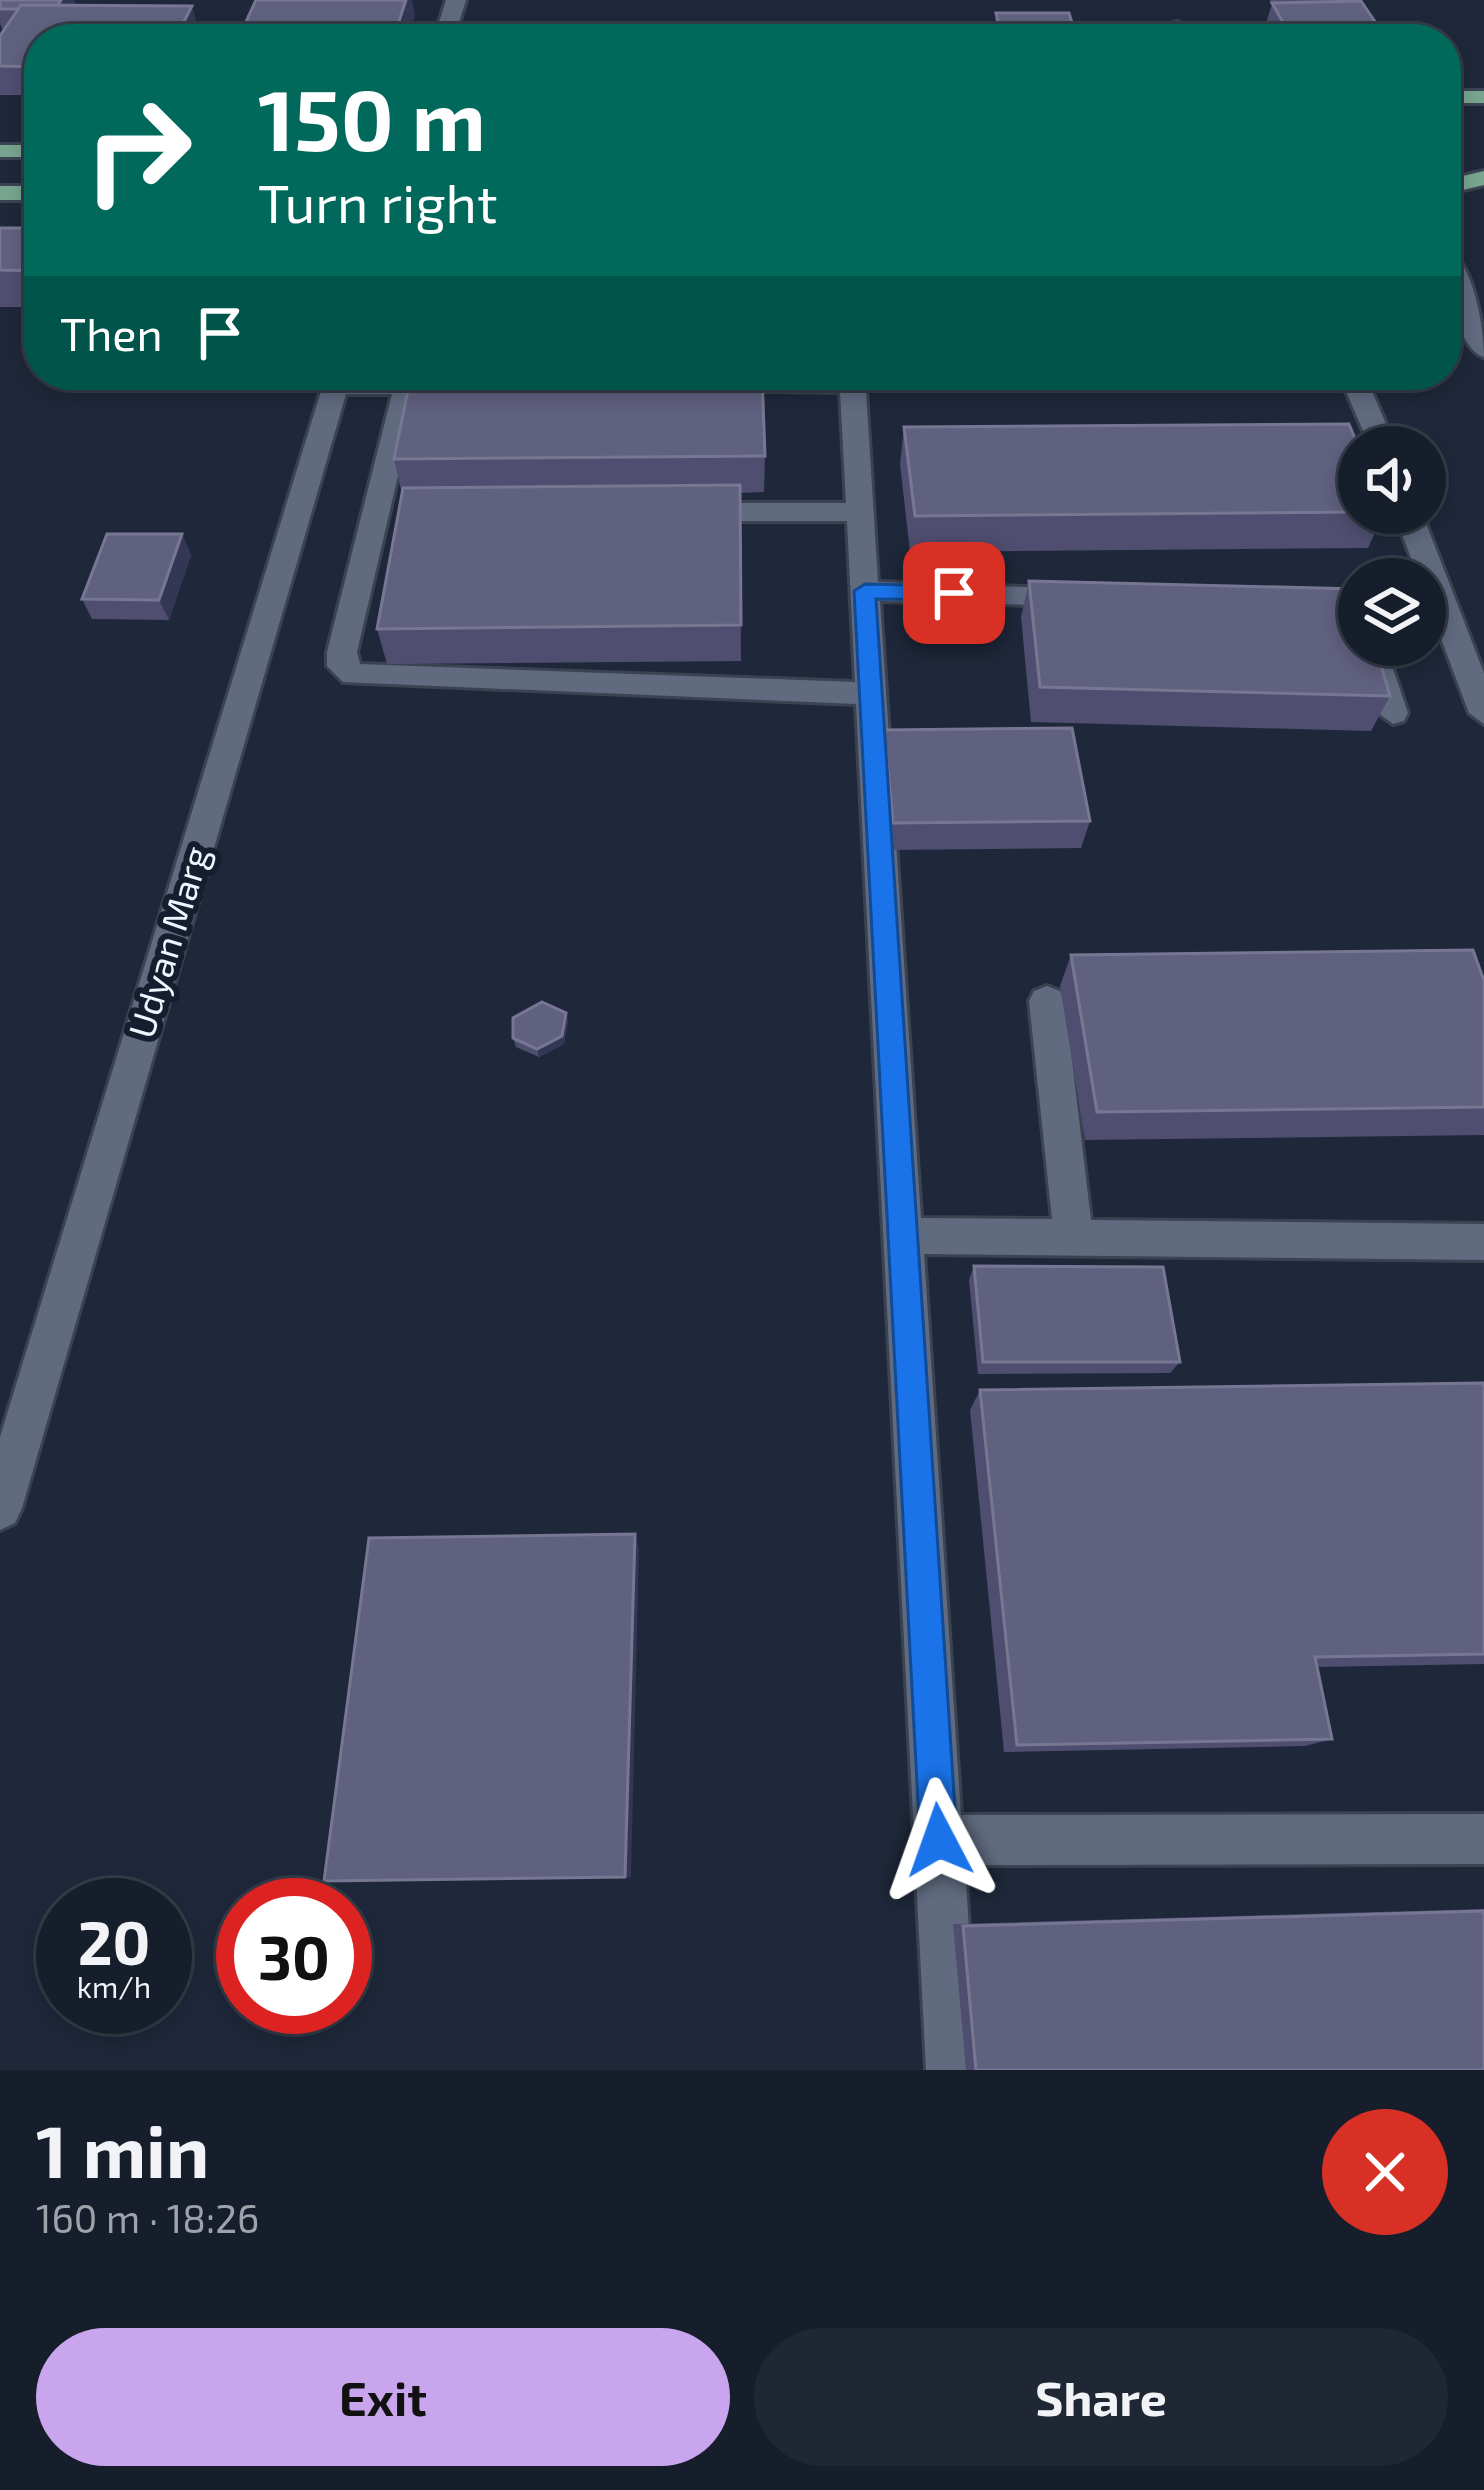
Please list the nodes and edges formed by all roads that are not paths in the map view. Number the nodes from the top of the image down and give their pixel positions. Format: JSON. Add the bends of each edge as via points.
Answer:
{"nodes":[{"id":1,"x":1461,"y":294,"type":"edge"},
{"id":2,"x":1484,"y":350,"type":"edge"},
{"id":3,"x":334,"y":390,"type":"edge"},
{"id":4,"x":406,"y":390,"type":"edge"},
{"id":5,"x":854,"y":390,"type":"edge"},
{"id":6,"x":1358,"y":390,"type":"edge"},
{"id":7,"x":1374,"y":426,"type":"edge"},
{"id":8,"x":652,"y":512,"type":"edge"},
{"id":9,"x":860,"y":512,"type":"junction"},
{"id":10,"x":865,"y":591,"type":"junction"},
{"id":11,"x":1099,"y":596,"type":"edge"},
{"id":12,"x":1446,"y":629,"type":"edge"},
{"id":13,"x":1377,"y":666,"type":"edge"},
{"id":14,"x":871,"y":694,"type":"junction"},
{"id":15,"x":1393,"y":713,"type":"edge"},
{"id":16,"x":1484,"y":713,"type":"edge"},
{"id":17,"x":1048,"y":1001,"type":"dead end"},
{"id":18,"x":903,"y":1236,"type":"junction"},
{"id":19,"x":1074,"y":1239,"type":"junction"},
{"id":20,"x":1484,"y":1242,"type":"edge"},
{"id":21,"x":0,"y":1508,"type":"edge"},
{"id":22,"x":1484,"y":1839,"type":"edge"},
{"id":23,"x":939,"y":1840,"type":"junction"},
{"id":24,"x":952,"y":2070,"type":"edge"}],
"edges":[{"from":1,"to":2,"type":"street"},
{"from":3,"to":21,"type":"street","name":"Udyan Marg"},
{"from":4,"to":14,"type":"street","via":[[385,514],[342,652],[342,666],[354,674]]},
{"from":5,"to":9,"type":"street"},
{"from":6,"to":7,"type":"street"},
{"from":8,"to":9,"type":"street"},
{"from":9,"to":10,"type":"street"},
{"from":10,"to":11,"type":"street"},
{"from":10,"to":14,"type":"street"},
{"from":12,"to":16,"type":"street"},
{"from":13,"to":15,"type":"street"},
{"from":14,"to":18,"type":"street"},
{"from":17,"to":19,"type":"street"},
{"from":18,"to":19,"type":"street"},
{"from":18,"to":23,"type":"street"},
{"from":19,"to":20,"type":"street"},
{"from":22,"to":23,"type":"street"},
{"from":23,"to":24,"type":"street"}]}
